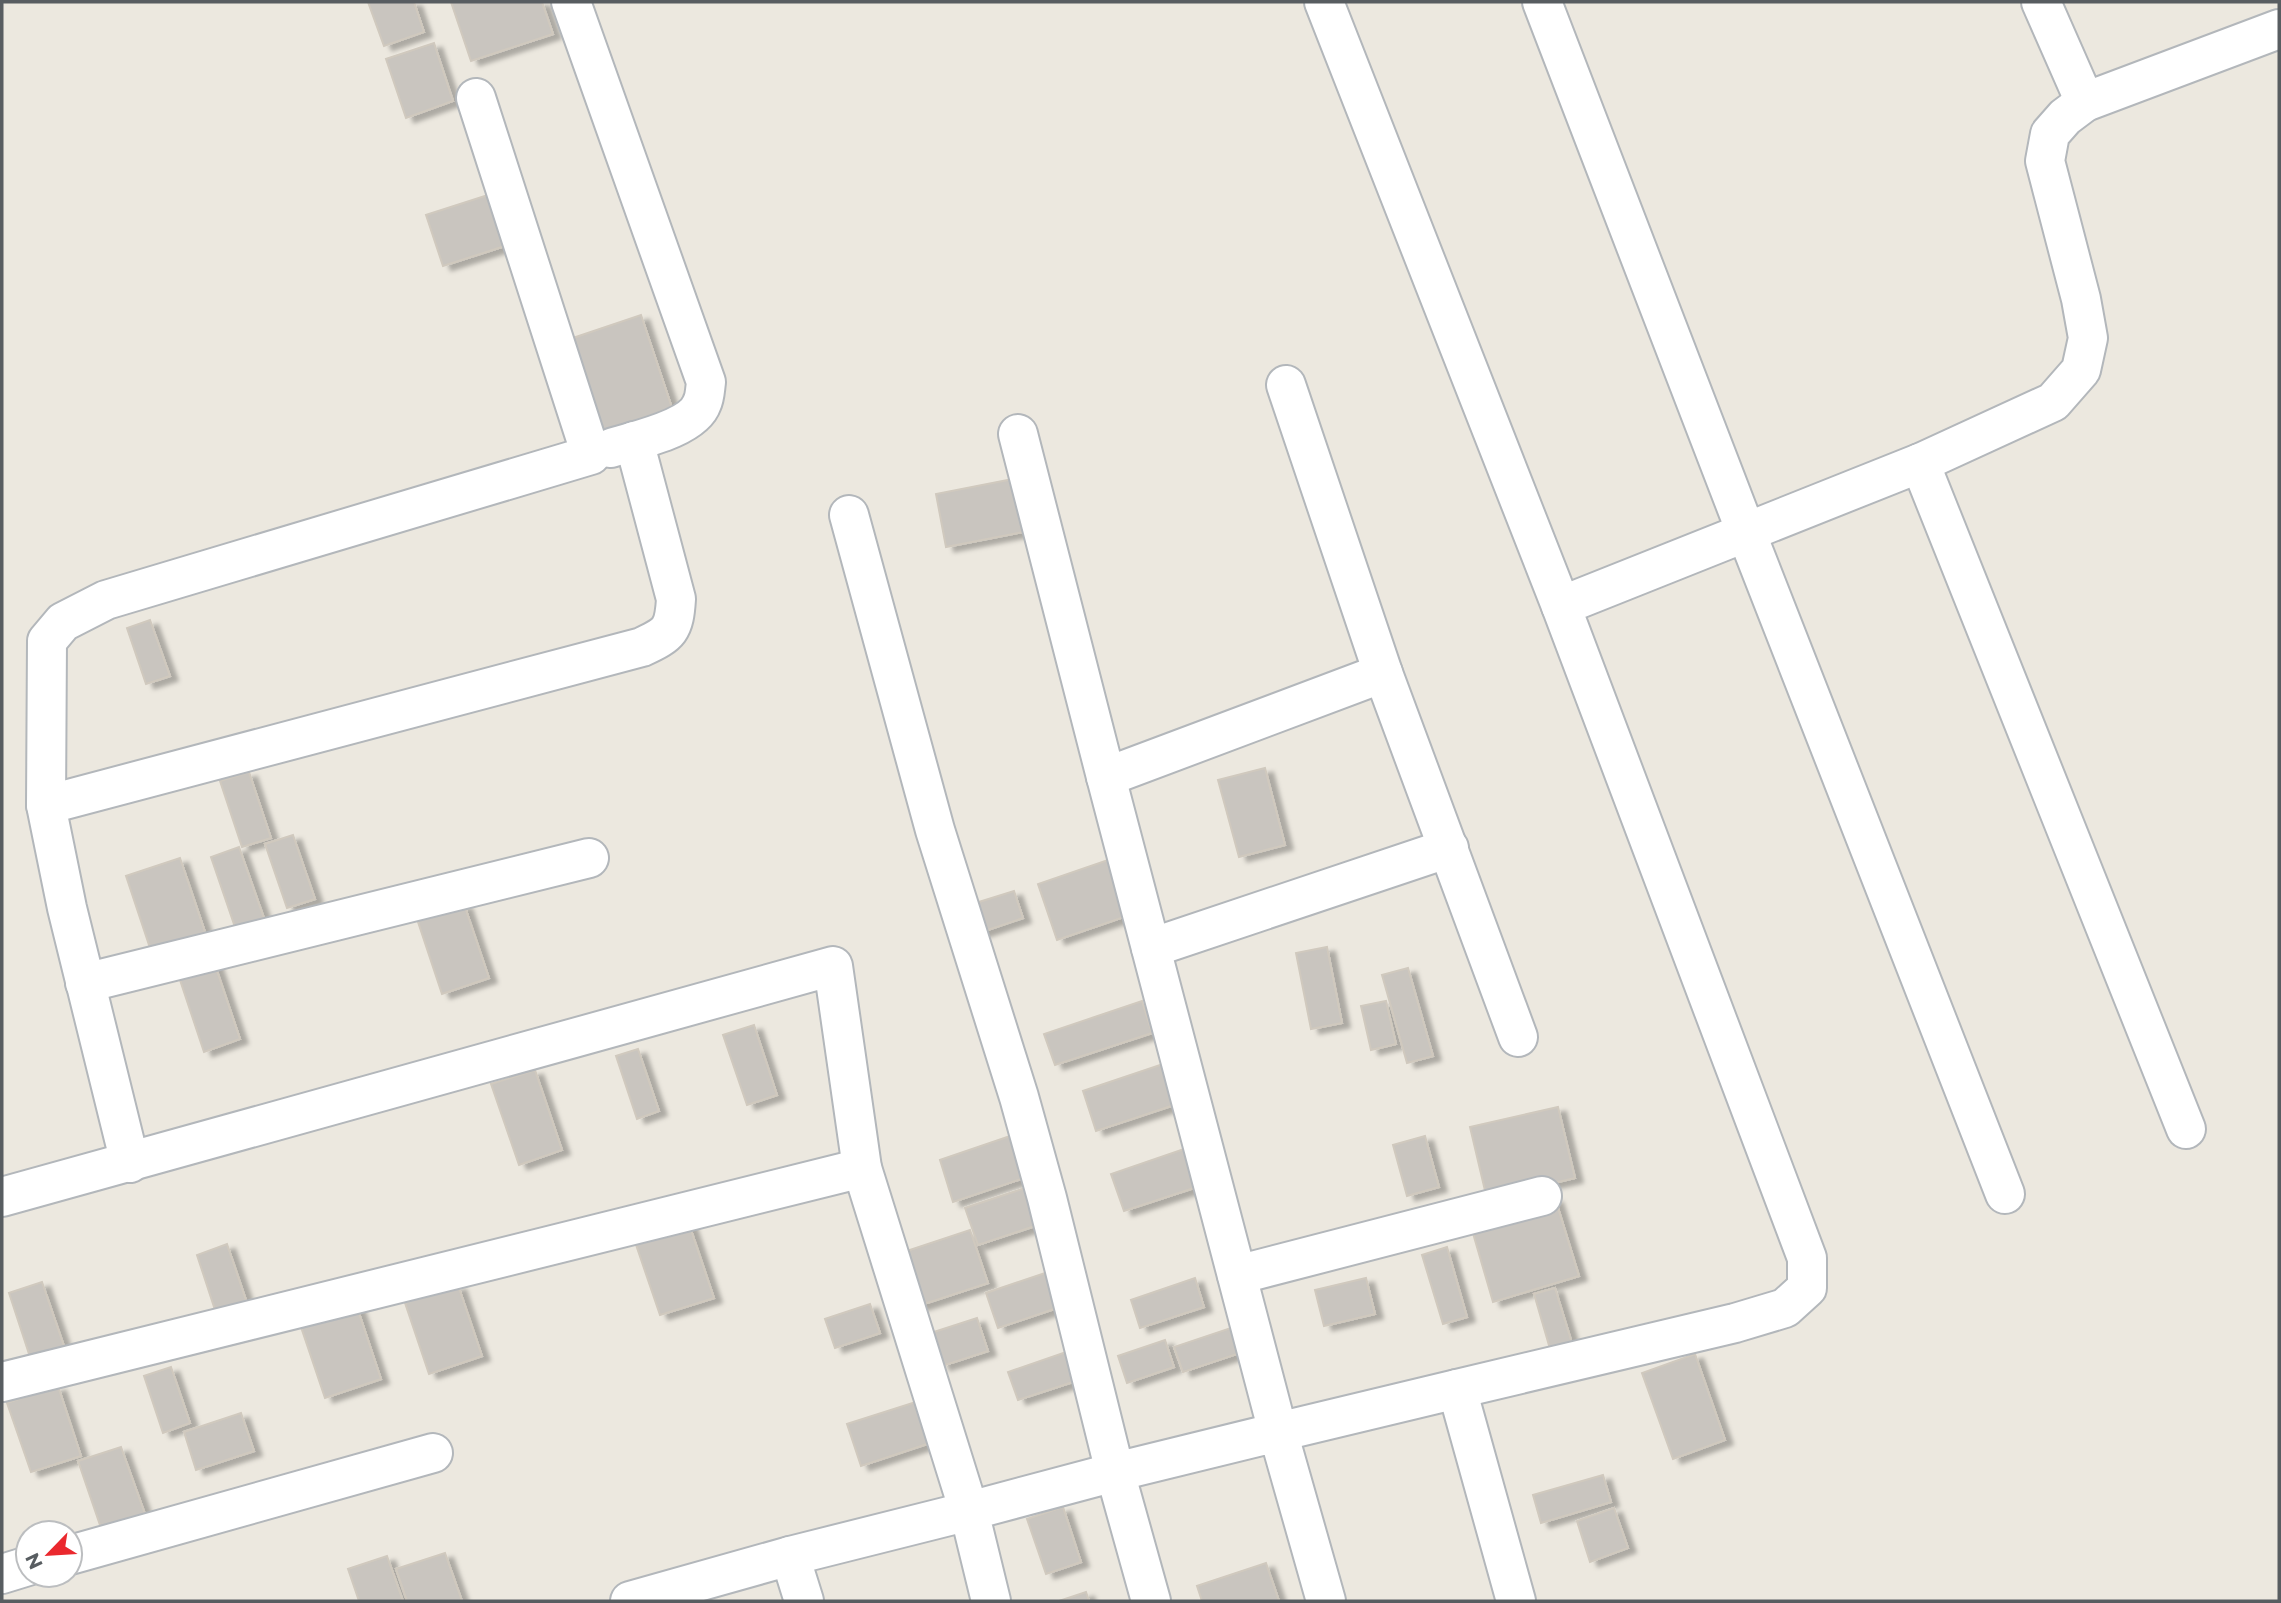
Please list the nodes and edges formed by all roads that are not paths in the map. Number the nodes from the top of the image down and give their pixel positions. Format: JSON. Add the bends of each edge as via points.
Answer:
{"nodes":[{"id":1,"x":571,"y":2,"type":"edge"},
{"id":2,"x":1324,"y":2,"type":"edge"},
{"id":3,"x":1542,"y":2,"type":"edge"},
{"id":4,"x":2041,"y":2,"type":"edge"},
{"id":5,"x":2279,"y":29,"type":"edge"},
{"id":6,"x":476,"y":98,"type":"dead end"},
{"id":7,"x":2085,"y":102,"type":"junction"},
{"id":8,"x":1286,"y":384,"type":"dead end"},
{"id":9,"x":1018,"y":434,"type":"dead end"},
{"id":10,"x":635,"y":440,"type":"junction"},
{"id":11,"x":590,"y":455,"type":"junction"},
{"id":12,"x":1920,"y":463,"type":"junction"},
{"id":13,"x":849,"y":515,"type":"dead end"},
{"id":14,"x":1745,"y":532,"type":"junction"},
{"id":15,"x":1561,"y":606,"type":"junction"},
{"id":16,"x":1383,"y":673,"type":"junction"},
{"id":17,"x":1106,"y":776,"type":"junction"},
{"id":18,"x":46,"y":805,"type":"junction"},
{"id":19,"x":1450,"y":848,"type":"junction"},
{"id":20,"x":589,"y":858,"type":"dead end"},
{"id":21,"x":1151,"y":948,"type":"junction"},
{"id":22,"x":85,"y":983,"type":"junction"},
{"id":23,"x":1518,"y":1037,"type":"dead end"},
{"id":24,"x":2186,"y":1129,"type":"dead end"},
{"id":25,"x":130,"y":1163,"type":"junction"},
{"id":26,"x":862,"y":1168,"type":"junction"},
{"id":27,"x":2005,"y":1194,"type":"dead end"},
{"id":28,"x":1542,"y":1196,"type":"dead end"},
{"id":29,"x":2,"y":1197,"type":"edge"},
{"id":30,"x":1237,"y":1275,"type":"junction"},
{"id":31,"x":2,"y":1382,"type":"edge"},
{"id":32,"x":1457,"y":1389,"type":"junction"},
{"id":33,"x":1278,"y":1432,"type":"junction"},
{"id":34,"x":433,"y":1453,"type":"dead end"},
{"id":35,"x":1115,"y":1472,"type":"junction"},
{"id":36,"x":969,"y":1511,"type":"junction"},
{"id":37,"x":84,"y":1551,"type":"edge"},
{"id":38,"x":790,"y":1556,"type":"junction"},
{"id":39,"x":630,"y":1601,"type":"edge"},
{"id":40,"x":804,"y":1601,"type":"edge"},
{"id":41,"x":991,"y":1601,"type":"edge"},
{"id":42,"x":1151,"y":1601,"type":"edge"},
{"id":43,"x":1326,"y":1601,"type":"edge"},
{"id":44,"x":1516,"y":1601,"type":"edge"}],
"edges":[{"from":1,"to":10,"type":"street","via":[[706,382],[702,405],[691,419]]},
{"from":2,"to":15,"type":"street"},
{"from":3,"to":14,"type":"street"},
{"from":4,"to":7,"type":"street"},
{"from":5,"to":7,"type":"street"},
{"from":6,"to":11,"type":"street"},
{"from":7,"to":12,"type":"street","via":[[2050,134],[2045,161],[2088,338],[2081,370],[2053,402]]},
{"from":8,"to":16,"type":"street"},
{"from":9,"to":17,"type":"street"},
{"from":10,"to":11,"type":"street"},
{"from":10,"to":18,"type":"street","via":[[676,599],[675,622],[664,637],[642,647]]},
{"from":11,"to":18,"type":"street","via":[[106,600],[63,622],[47,641]]},
{"from":12,"to":14,"type":"street"},
{"from":12,"to":24,"type":"street"},
{"from":13,"to":35,"type":"street","via":[[935,831],[1020,1097]]},
{"from":14,"to":15,"type":"street"},
{"from":14,"to":27,"type":"street"},
{"from":15,"to":32,"type":"street","via":[[1807,1258],[1807,1288],[1786,1308],[1735,1323]]},
{"from":16,"to":17,"type":"street"},
{"from":16,"to":19,"type":"street"},
{"from":17,"to":21,"type":"street"},
{"from":18,"to":22,"type":"street"},
{"from":19,"to":21,"type":"street"},
{"from":19,"to":23,"type":"street"},
{"from":20,"to":22,"type":"street"},
{"from":21,"to":30,"type":"street"},
{"from":22,"to":25,"type":"street"},
{"from":25,"to":26,"type":"street","via":[[833,966]]},
{"from":25,"to":29,"type":"street"},
{"from":26,"to":31,"type":"street"},
{"from":26,"to":36,"type":"street"},
{"from":28,"to":30,"type":"street"},
{"from":30,"to":33,"type":"street"},
{"from":32,"to":33,"type":"street"},
{"from":32,"to":44,"type":"street"},
{"from":33,"to":35,"type":"street"},
{"from":33,"to":43,"type":"street"},
{"from":34,"to":37,"type":"street"},
{"from":35,"to":36,"type":"street"},
{"from":35,"to":42,"type":"street"},
{"from":36,"to":38,"type":"street"},
{"from":36,"to":41,"type":"street"},
{"from":38,"to":39,"type":"street"},
{"from":38,"to":40,"type":"street"}]}
